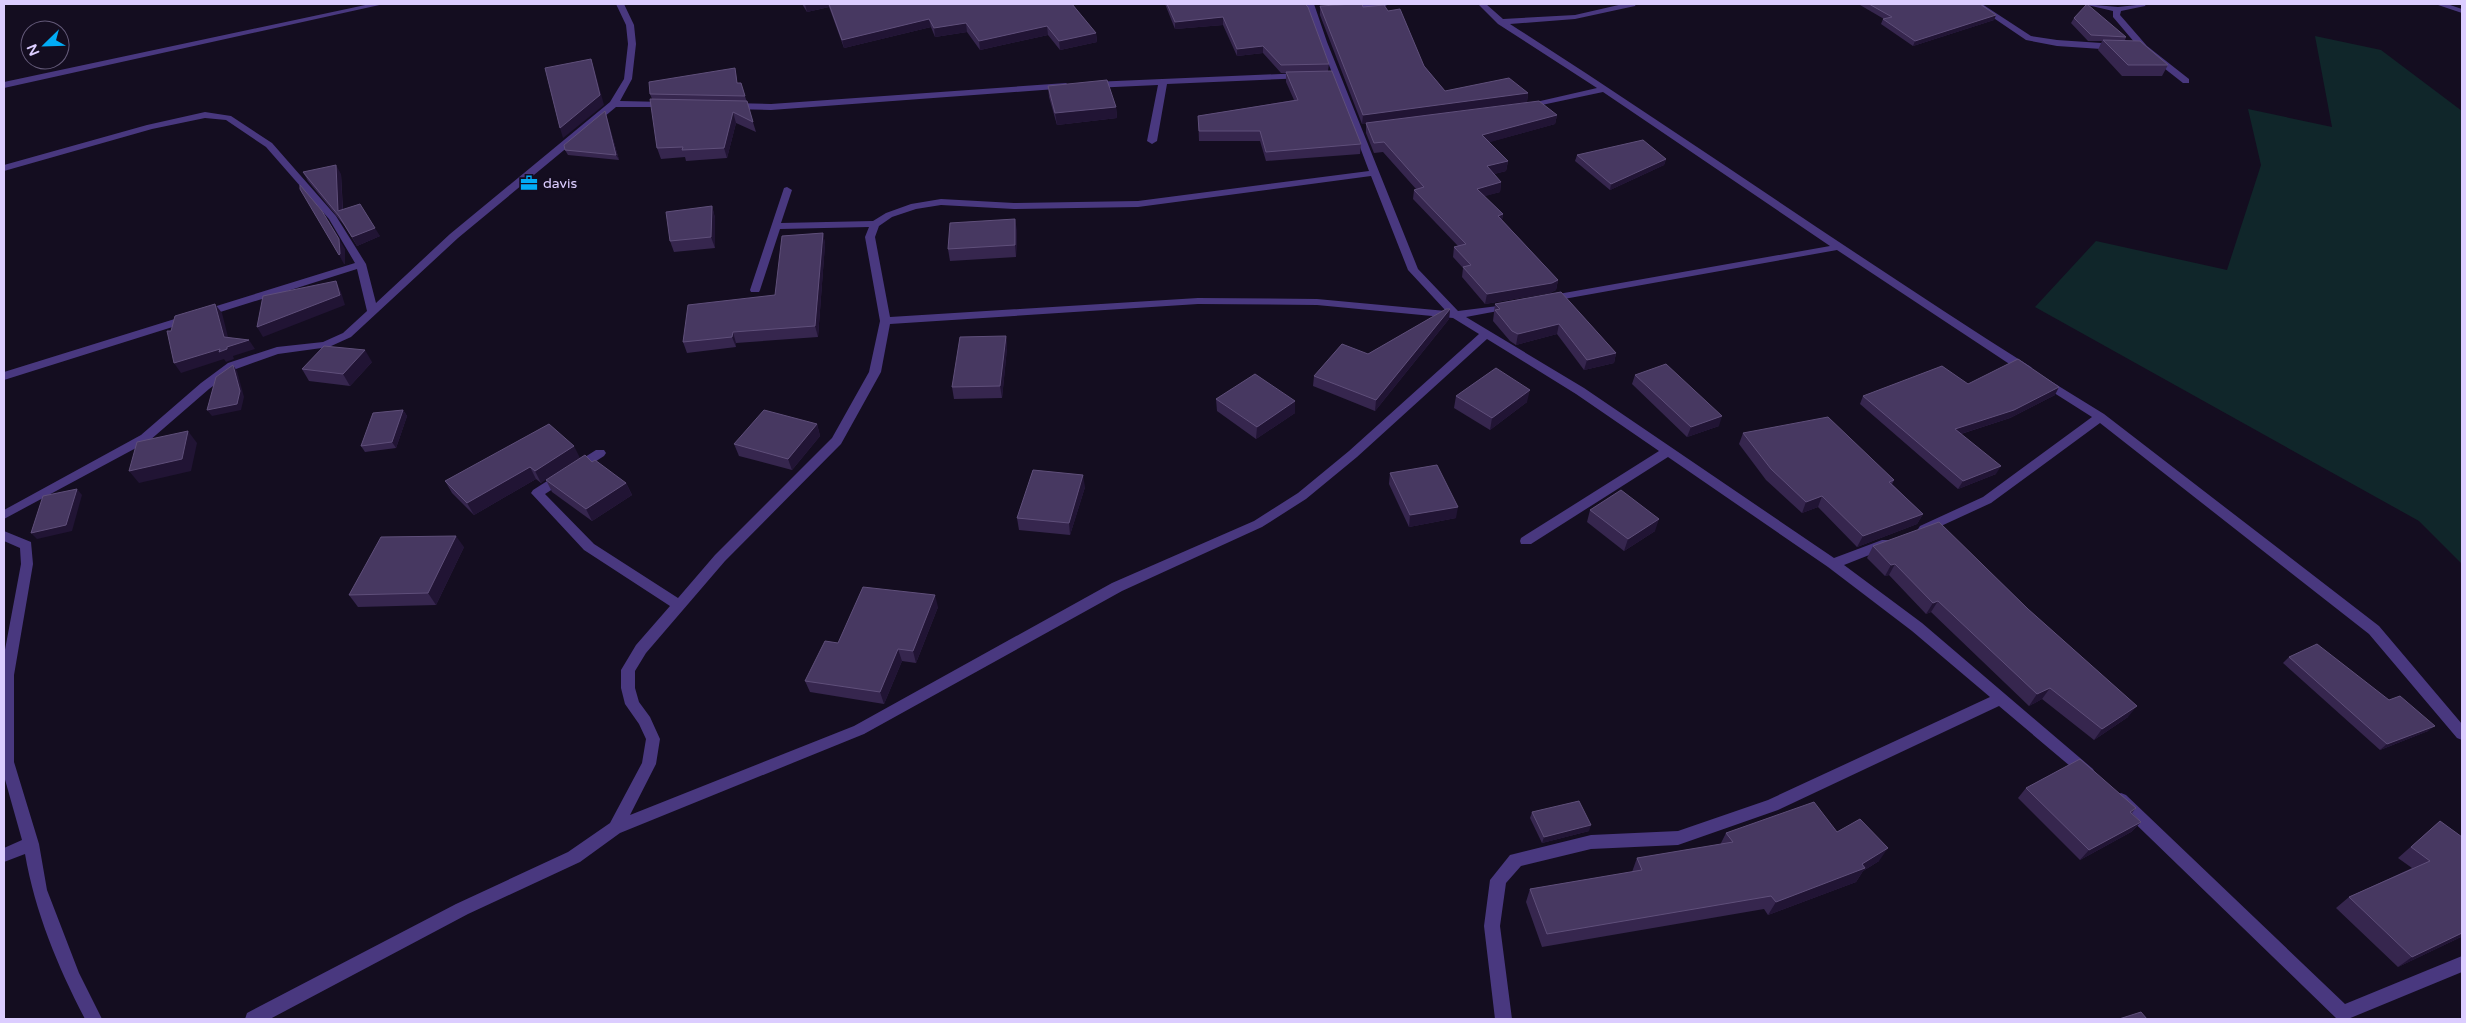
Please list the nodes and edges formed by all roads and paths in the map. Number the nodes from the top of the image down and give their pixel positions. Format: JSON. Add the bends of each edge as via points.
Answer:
{"nodes":[{"id":1,"x":380,"y":4,"type":"edge"},
{"id":2,"x":620,"y":4,"type":"edge"},
{"id":3,"x":1385,"y":4,"type":"edge"},
{"id":4,"x":1482,"y":4,"type":"edge"},
{"id":5,"x":1632,"y":4,"type":"edge"},
{"id":6,"x":1977,"y":4,"type":"edge"},
{"id":7,"x":2087,"y":4,"type":"edge"},
{"id":8,"x":2142,"y":4,"type":"edge"},
{"id":9,"x":2439,"y":4,"type":"edge"},
{"id":10,"x":1315,"y":8,"type":"edge"},
{"id":11,"x":1340,"y":8,"type":"edge"},
{"id":12,"x":2118,"y":9,"type":"junction"},
{"id":13,"x":2462,"y":11,"type":"edge"},
{"id":14,"x":1500,"y":22,"type":"junction"},
{"id":15,"x":2144,"y":48,"type":"junction"},
{"id":16,"x":1326,"y":75,"type":"junction"},
{"id":17,"x":2186,"y":81,"type":"dead end"},
{"id":18,"x":1163,"y":82,"type":"junction"},
{"id":19,"x":4,"y":85,"type":"edge"},
{"id":20,"x":1604,"y":89,"type":"junction"},
{"id":21,"x":614,"y":104,"type":"junction"},
{"id":22,"x":673,"y":105,"type":"edge"},
{"id":23,"x":722,"y":106,"type":"edge"},
{"id":24,"x":1512,"y":109,"type":"edge"},
{"id":25,"x":1152,"y":141,"type":"dead end"},
{"id":26,"x":4,"y":168,"type":"edge"},
{"id":27,"x":1376,"y":173,"type":"junction"},
{"id":28,"x":787,"y":190,"type":"dead end"},
{"id":29,"x":875,"y":224,"type":"junction"},
{"id":30,"x":776,"y":226,"type":"junction"},
{"id":31,"x":1839,"y":247,"type":"junction"},
{"id":32,"x":361,"y":264,"type":"junction"},
{"id":33,"x":755,"y":290,"type":"dead end"},
{"id":34,"x":372,"y":310,"type":"junction"},
{"id":35,"x":1456,"y":315,"type":"junction"},
{"id":36,"x":885,"y":321,"type":"junction"},
{"id":37,"x":1487,"y":333,"type":"junction"},
{"id":38,"x":4,"y":376,"type":"edge"},
{"id":39,"x":2100,"y":417,"type":"junction"},
{"id":40,"x":1668,"y":451,"type":"junction"},
{"id":41,"x":600,"y":453,"type":"dead end"},
{"id":42,"x":4,"y":515,"type":"edge"},
{"id":43,"x":1913,"y":533,"type":"edge"},
{"id":44,"x":4,"y":536,"type":"edge"},
{"id":45,"x":1895,"y":540,"type":"edge"},
{"id":46,"x":1526,"y":541,"type":"dead end"},
{"id":47,"x":1833,"y":564,"type":"junction"},
{"id":48,"x":679,"y":605,"type":"junction"},
{"id":49,"x":2000,"y":699,"type":"junction"},
{"id":50,"x":2462,"y":734,"type":"edge"},
{"id":51,"x":614,"y":828,"type":"junction"},
{"id":52,"x":31,"y":844,"type":"junction"},
{"id":53,"x":4,"y":855,"type":"edge"},
{"id":54,"x":2462,"y":964,"type":"edge"},
{"id":55,"x":2344,"y":1016,"type":"edge"},
{"id":56,"x":94,"y":1019,"type":"edge"},
{"id":57,"x":252,"y":1019,"type":"edge"},
{"id":58,"x":1504,"y":1019,"type":"edge"}],
"edges":[{"from":1,"to":19,"type":"street"},
{"from":2,"to":21,"type":"street","via":[[630,25],[631,52],[628,79]]},
{"from":3,"to":11,"type":"street"},
{"from":4,"to":14,"type":"street"},
{"from":5,"to":14,"type":"street","via":[[1575,17]]},
{"from":6,"to":15,"type":"street","via":[[2029,38],[2057,43]]},
{"from":7,"to":12,"type":"street"},
{"from":8,"to":12,"type":"street"},
{"from":9,"to":13,"type":"street"},
{"from":10,"to":16,"type":"street"},
{"from":12,"to":15,"type":"street","via":[[2116,14],[2120,22]]},
{"from":14,"to":20,"type":"street"},
{"from":15,"to":17,"type":"street"},
{"from":16,"to":18,"type":"street"},
{"from":16,"to":27,"type":"street","via":[[1363,129]]},
{"from":18,"to":23,"type":"street","via":[[771,107]]},
{"from":18,"to":25,"type":"street"},
{"from":20,"to":24,"type":"street"},
{"from":20,"to":31,"type":"street"},
{"from":21,"to":22,"type":"street"},
{"from":21,"to":34,"type":"street","via":[[454,236]]},
{"from":26,"to":32,"type":"street","via":[[150,127],[205,115],[228,118],[269,145],[333,218]]},
{"from":27,"to":29,"type":"street","via":[[1138,204],[1014,206],[941,202],[889,214]]},
{"from":27,"to":35,"type":"street","via":[[1413,270]]},
{"from":28,"to":30,"type":"street"},
{"from":29,"to":30,"type":"street"},
{"from":29,"to":36,"type":"street","via":[[870,237]]},
{"from":30,"to":33,"type":"street"},
{"from":31,"to":35,"type":"street"},
{"from":31,"to":39,"type":"street"},
{"from":32,"to":34,"type":"street"},
{"from":32,"to":38,"type":"street"},
{"from":34,"to":42,"type":"street","via":[[347,335],[325,345],[277,351],[232,366],[145,438]]},
{"from":35,"to":36,"type":"street","via":[[1318,302],[1198,301]]},
{"from":35,"to":37,"type":"street"},
{"from":36,"to":48,"type":"street","via":[[875,372],[837,442],[720,558]]},
{"from":37,"to":40,"type":"street"},
{"from":37,"to":51,"type":"street","via":[[1353,454],[1302,496],[1258,524],[1117,587],[859,730]]},
{"from":39,"to":43,"type":"street","via":[[1988,500]]},
{"from":39,"to":50,"type":"street","via":[[2374,630]]},
{"from":40,"to":46,"type":"street"},
{"from":40,"to":47,"type":"street"},
{"from":41,"to":48,"type":"street","via":[[537,493],[589,547]]},
{"from":44,"to":52,"type":"street","via":[[26,545],[28,564],[7,675],[7,762]]},
{"from":45,"to":47,"type":"street"},
{"from":47,"to":49,"type":"street","via":[[1917,627]]},
{"from":48,"to":51,"type":"street","via":[[641,649],[628,670],[632,704],[645,720],[653,739],[649,764]]},
{"from":49,"to":55,"type":"street","via":[[2105,787]]},
{"from":49,"to":58,"type":"street","via":[[1773,805],[1678,838],[1591,842],[1516,860],[1498,880],[1492,926]]},
{"from":51,"to":57,"type":"street","via":[[574,857],[462,909]]},
{"from":52,"to":53,"type":"street"},
{"from":52,"to":56,"type":"street","via":[[39,890],[72,977]]},
{"from":54,"to":55,"type":"street"}]}
